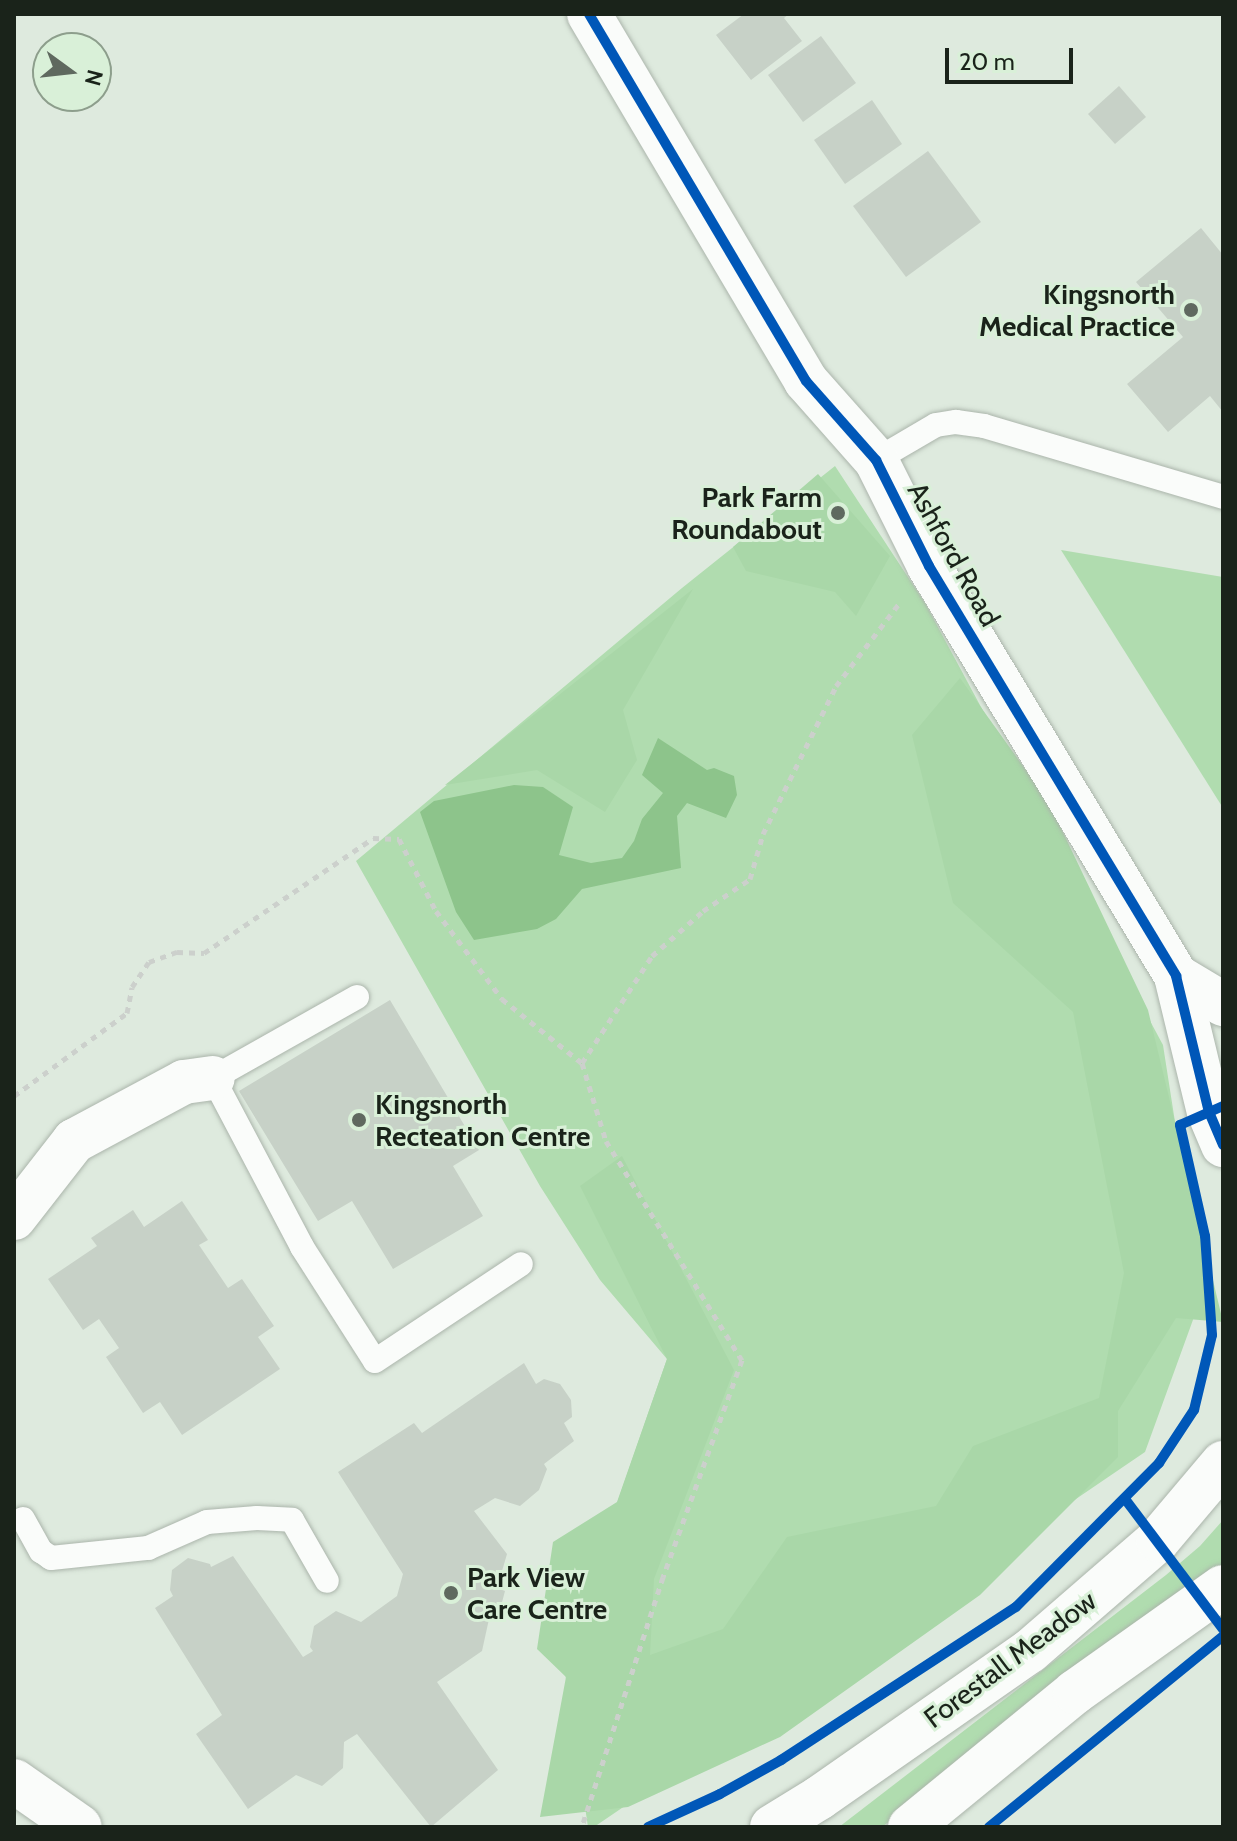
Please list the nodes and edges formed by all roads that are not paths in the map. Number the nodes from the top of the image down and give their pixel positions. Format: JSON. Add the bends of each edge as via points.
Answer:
{"nodes":[{"id":1,"x":589,"y":14,"type":"edge"},
{"id":2,"x":876,"y":460,"type":"junction"},
{"id":3,"x":1223,"y":497,"type":"edge"},
{"id":4,"x":1176,"y":976,"type":"junction"},
{"id":5,"x":357,"y":997,"type":"dead end"},
{"id":6,"x":1223,"y":1004,"type":"edge"},
{"id":7,"x":213,"y":1078,"type":"junction"},
{"id":8,"x":1223,"y":1145,"type":"edge"},
{"id":9,"x":14,"y":1218,"type":"edge"},
{"id":10,"x":521,"y":1264,"type":"dead end"},
{"id":11,"x":1223,"y":1463,"type":"edge"},
{"id":12,"x":23,"y":1519,"type":"dead end"},
{"id":13,"x":41,"y":1551,"type":"junction"},
{"id":14,"x":14,"y":1552,"type":"edge"},
{"id":15,"x":327,"y":1581,"type":"dead end"},
{"id":16,"x":1223,"y":1587,"type":"edge"},
{"id":17,"x":14,"y":1781,"type":"edge"},
{"id":18,"x":80,"y":1827,"type":"edge"},
{"id":19,"x":772,"y":1827,"type":"edge"},
{"id":20,"x":910,"y":1827,"type":"edge"}],
"edges":[{"from":1,"to":2,"type":"street","name":"Ashford Road","via":[[806,381]]},
{"from":2,"to":3,"type":"lane","via":[[936,425],[956,422]]},
{"from":2,"to":4,"type":"street","name":"Ashford Road","via":[[929,566]]},
{"from":4,"to":6,"type":"street","name":"Ashford Road"},
{"from":4,"to":8,"type":"street","name":"Ashford Road","via":[[1209,1112]]},
{"from":5,"to":7,"type":"lane"},
{"from":7,"to":9,"type":"street","via":[[184,1082],[74,1141]]},
{"from":7,"to":10,"type":"lane","via":[[302,1247],[375,1361]]},
{"from":11,"to":19,"type":"street","name":"Forestall Meadow","via":[[1158,1540],[1030,1651]]},
{"from":12,"to":13,"type":"lane"},
{"from":13,"to":14,"type":"lane"},
{"from":13,"to":15,"type":"lane","via":[[51,1558],[148,1548],[207,1522],[292,1520]]},
{"from":16,"to":20,"type":"street","via":[[1075,1692]]},
{"from":17,"to":18,"type":"street"}]}
